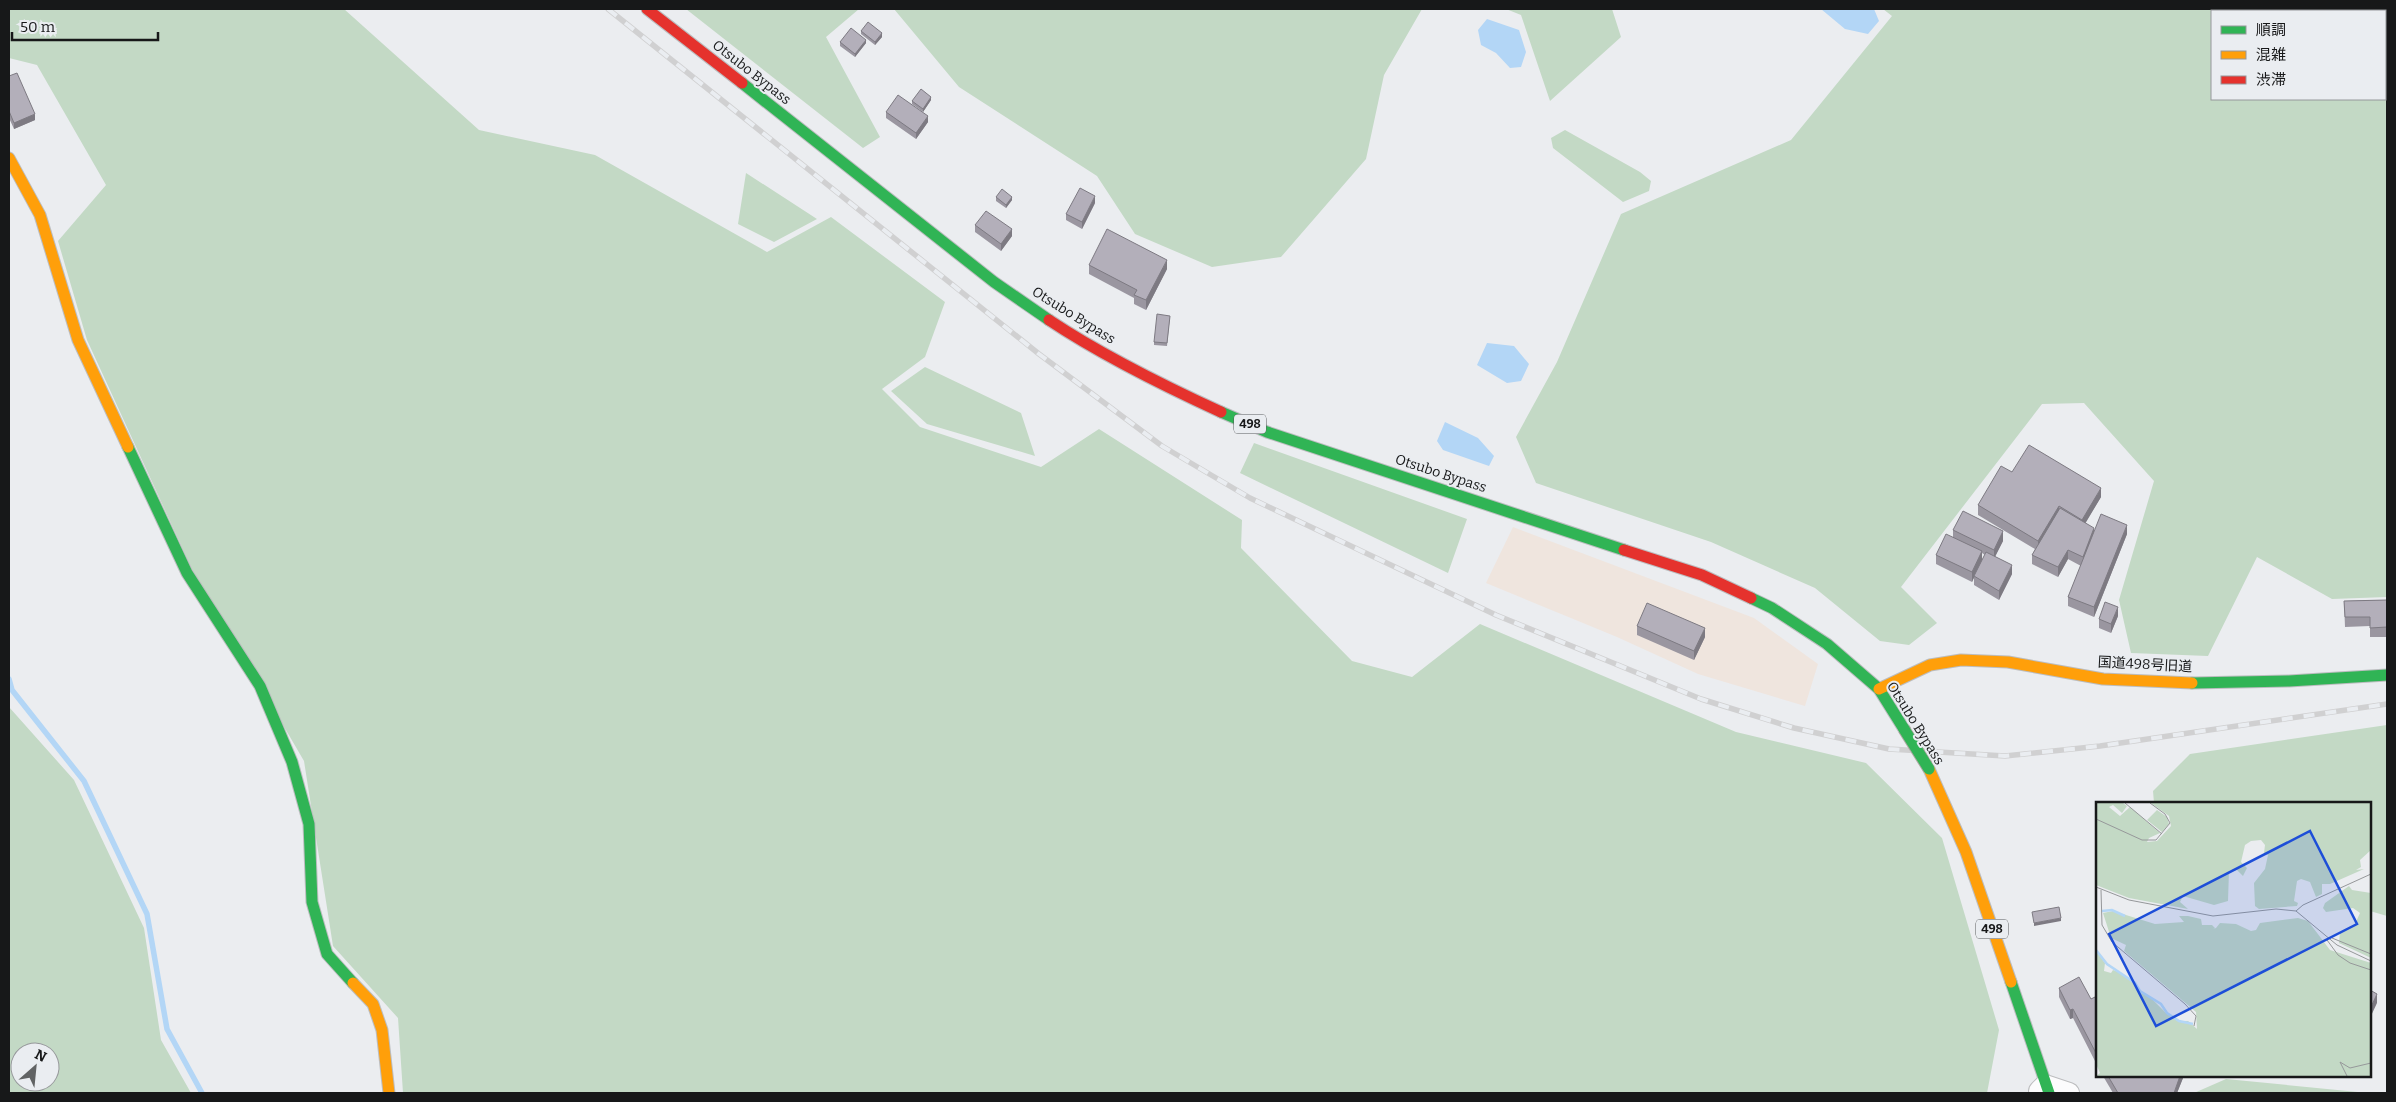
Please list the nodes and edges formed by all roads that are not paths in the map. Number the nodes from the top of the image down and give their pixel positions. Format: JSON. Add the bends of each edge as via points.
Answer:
{"nodes":[{"id":1,"x":647,"y":9,"type":"edge"},
{"id":2,"x":9,"y":158,"type":"edge"},
{"id":3,"x":2387,"y":675,"type":"edge"},
{"id":4,"x":1879,"y":689,"type":"junction"},
{"id":5,"x":2043,"y":1091,"type":"edge"},
{"id":6,"x":389,"y":1093,"type":"edge"},
{"id":7,"x":2069,"y":1093,"type":"edge"}],
"edges":[{"from":1,"to":4,"type":"main road","name":"Otsubo Bypass","number":"498","via":[[994,282],[1078,338],[1168,388],[1267,432],[1702,575],[1772,608],[1826,644]]},
{"from":2,"to":6,"type":"main road","via":[[40,215],[78,340],[188,573],[260,686],[292,762],[309,824],[312,902],[324,946],[327,954],[373,1004],[382,1030]]},
{"from":3,"to":4,"type":"main road","name":"国道498号旧道","via":[[2346,679],[2123,681],[1977,658],[1937,663]]},
{"from":4,"to":5,"type":"main road","name":"Otsubo Bypass","number":"498","bridge":true,"via":[[1928,769],[1966,852]]},
{"from":5,"to":7,"type":"street"}]}
